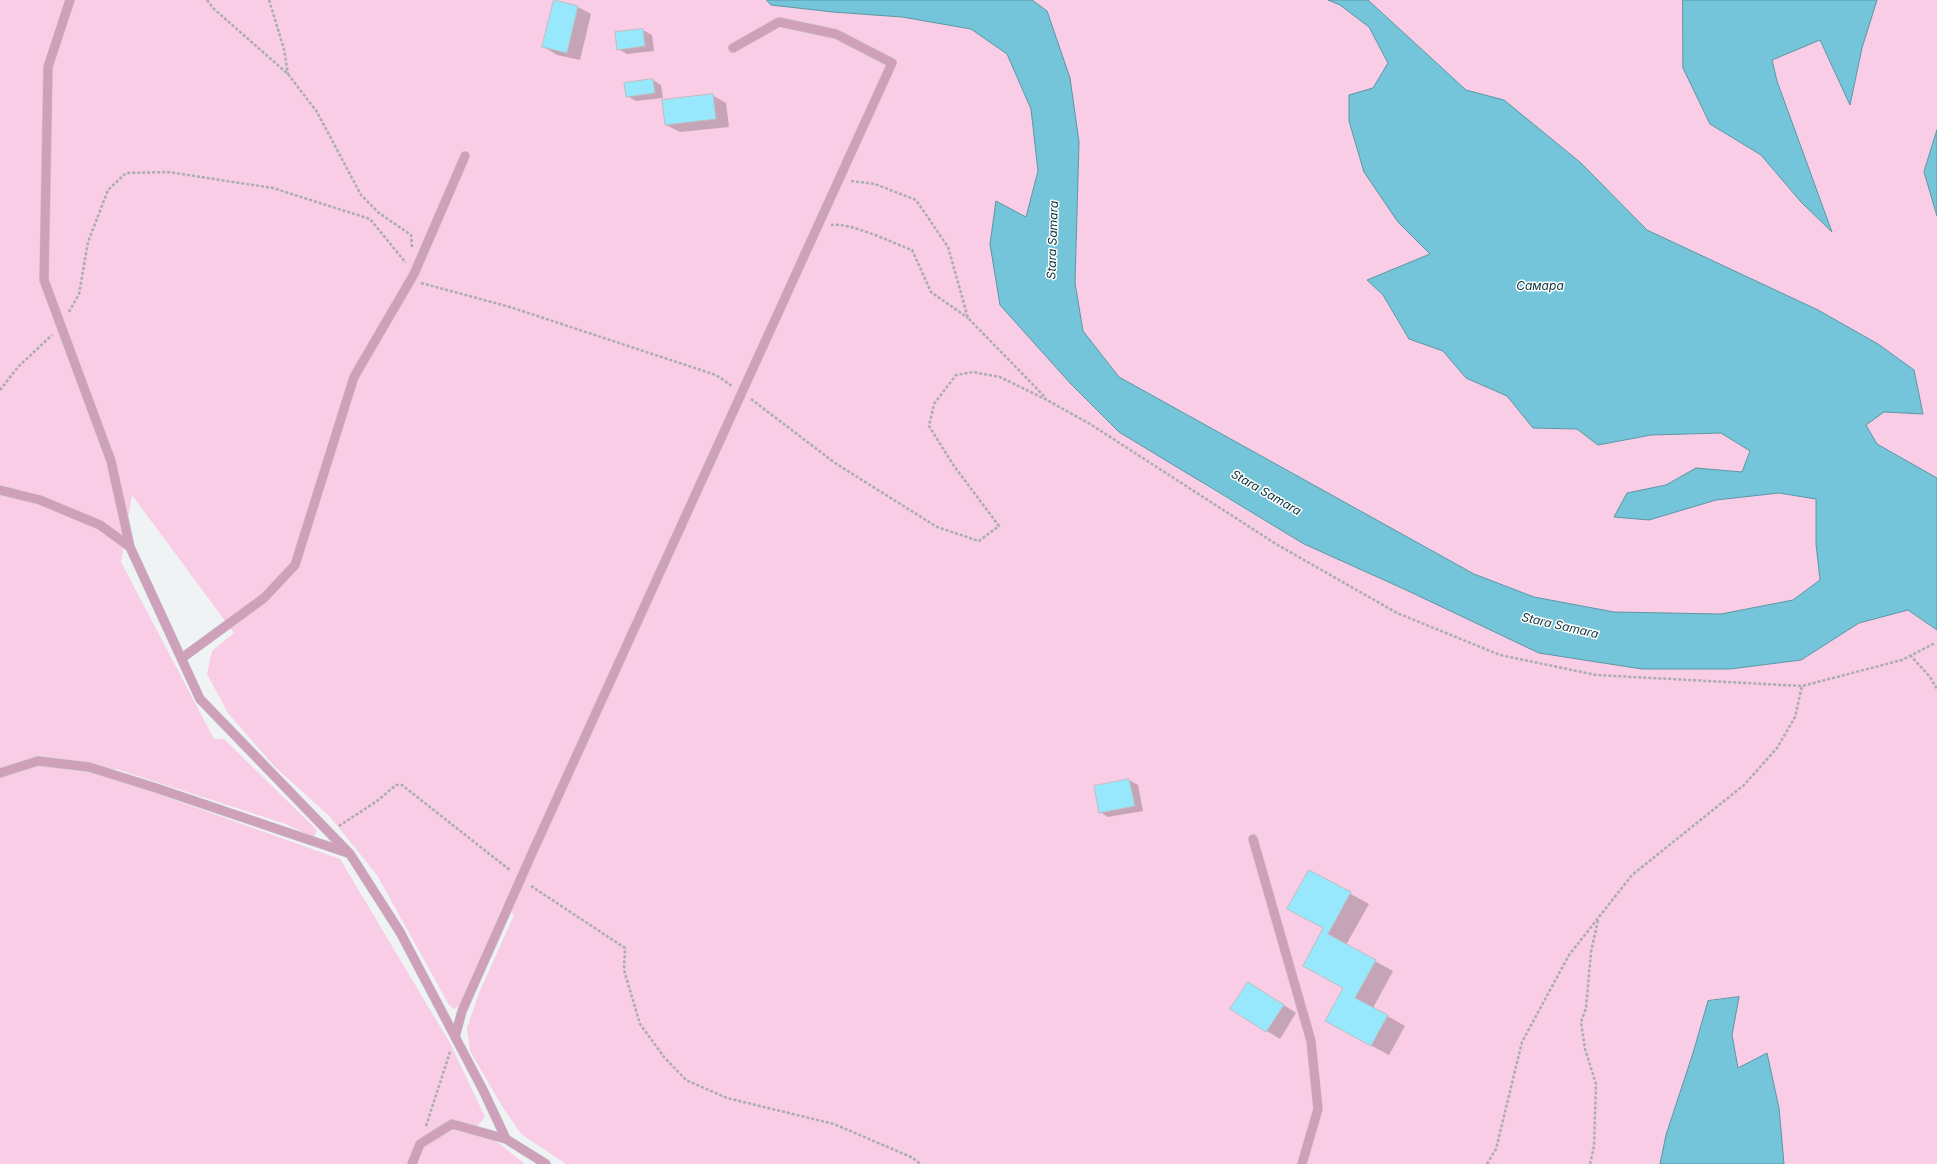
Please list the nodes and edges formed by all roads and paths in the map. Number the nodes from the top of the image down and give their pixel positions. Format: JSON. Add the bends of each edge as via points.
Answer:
{"nodes":[{"id":1,"x":70,"y":0,"type":"edge"},
{"id":2,"x":207,"y":0,"type":"edge"},
{"id":3,"x":269,"y":0,"type":"edge"},
{"id":4,"x":733,"y":48,"type":"dead end"},
{"id":5,"x":288,"y":74,"type":"junction"},
{"id":6,"x":465,"y":156,"type":"dead end"},
{"id":7,"x":839,"y":180,"type":"junction"},
{"id":8,"x":817,"y":227,"type":"junction"},
{"id":9,"x":412,"y":250,"type":"dead end"},
{"id":10,"x":414,"y":274,"type":"junction"},
{"id":11,"x":968,"y":318,"type":"junction"},
{"id":12,"x":61,"y":327,"type":"junction"},
{"id":13,"x":0,"y":390,"type":"edge"},
{"id":14,"x":742,"y":392,"type":"junction"},
{"id":15,"x":1047,"y":400,"type":"junction"},
{"id":16,"x":0,"y":490,"type":"edge"},
{"id":17,"x":130,"y":546,"type":"junction"},
{"id":18,"x":1935,"y":643,"type":"dead end"},
{"id":19,"x":1910,"y":656,"type":"junction"},
{"id":20,"x":182,"y":658,"type":"junction"},
{"id":21,"x":1802,"y":686,"type":"junction"},
{"id":22,"x":1937,"y":689,"type":"edge"},
{"id":23,"x":0,"y":773,"type":"edge"},
{"id":24,"x":331,"y":834,"type":"junction"},
{"id":25,"x":1254,"y":839,"type":"dead end"},
{"id":26,"x":350,"y":854,"type":"junction"},
{"id":27,"x":520,"y":879,"type":"junction"},
{"id":28,"x":1598,"y":919,"type":"junction"},
{"id":29,"x":455,"y":1036,"type":"junction"},
{"id":30,"x":506,"y":1139,"type":"junction"},
{"id":31,"x":420,"y":1144,"type":"junction"},
{"id":32,"x":412,"y":1164,"type":"edge"},
{"id":33,"x":546,"y":1164,"type":"edge"},
{"id":34,"x":922,"y":1164,"type":"edge"},
{"id":35,"x":1302,"y":1164,"type":"edge"},
{"id":36,"x":1487,"y":1164,"type":"edge"},
{"id":37,"x":1590,"y":1164,"type":"edge"}],
"edges":[{"from":1,"to":12,"type":"lane","via":[[48,67],[44,280]]},
{"from":2,"to":5,"type":"path"},
{"from":3,"to":5,"type":"path","via":[[284,49]]},
{"from":4,"to":7,"type":"lane","via":[[779,22],[836,34],[892,63]]},
{"from":5,"to":9,"type":"path","via":[[317,112],[361,195],[379,213],[411,235]]},
{"from":6,"to":10,"type":"lane"},
{"from":7,"to":8,"type":"lane"},
{"from":7,"to":11,"type":"path","via":[[875,184],[916,200],[948,247]]},
{"from":8,"to":11,"type":"path","via":[[838,224],[867,232],[912,250],[931,292]]},
{"from":8,"to":14,"type":"lane"},
{"from":10,"to":12,"type":"path","via":[[370,218],[273,188],[168,172],[126,173],[108,190],[88,242],[79,294]]},
{"from":10,"to":14,"type":"path","via":[[422,284],[510,307],[716,376]]},
{"from":10,"to":20,"type":"lane","via":[[354,377],[295,565],[264,598]]},
{"from":11,"to":15,"type":"path"},
{"from":12,"to":13,"type":"path","via":[[18,367]]},
{"from":12,"to":17,"type":"lane","via":[[111,461]]},
{"from":14,"to":15,"type":"path","via":[[835,463],[937,526],[979,541],[999,526],[954,466],[929,426],[934,404],[956,376],[973,372],[1000,377]]},
{"from":14,"to":27,"type":"lane"},
{"from":15,"to":21,"type":"path","via":[[1090,424],[1276,544],[1390,609],[1500,655],[1596,675]]},
{"from":16,"to":17,"type":"lane","via":[[40,500],[100,525]]},
{"from":17,"to":20,"type":"lane"},
{"from":18,"to":19,"type":"path"},
{"from":19,"to":21,"type":"path"},
{"from":19,"to":22,"type":"path","via":[[1930,677]]},
{"from":20,"to":24,"type":"lane","via":[[200,699]]},
{"from":21,"to":28,"type":"path","via":[[1795,716],[1777,748],[1749,780],[1696,826],[1632,875]]},
{"from":23,"to":26,"type":"lane","via":[[38,761],[89,767]]},
{"from":24,"to":26,"type":"lane"},
{"from":24,"to":27,"type":"path","via":[[396,785],[402,785]]},
{"from":25,"to":35,"type":"lane","via":[[1311,1041],[1318,1109]]},
{"from":26,"to":29,"type":"lane","via":[[400,932]]},
{"from":27,"to":29,"type":"lane","via":[[462,1011]]},
{"from":27,"to":34,"type":"path","via":[[625,948],[624,970],[640,1024],[686,1080],[727,1098],[834,1124]]},
{"from":28,"to":36,"type":"path","via":[[1569,955],[1522,1042],[1496,1149]]},
{"from":28,"to":37,"type":"path","via":[[1591,952],[1586,1008],[1581,1022],[1585,1049],[1596,1084],[1594,1146]]},
{"from":29,"to":30,"type":"lane"},
{"from":29,"to":31,"type":"path"},
{"from":30,"to":31,"type":"lane","via":[[452,1124]]},
{"from":30,"to":33,"type":"lane"},
{"from":31,"to":32,"type":"lane"}]}
